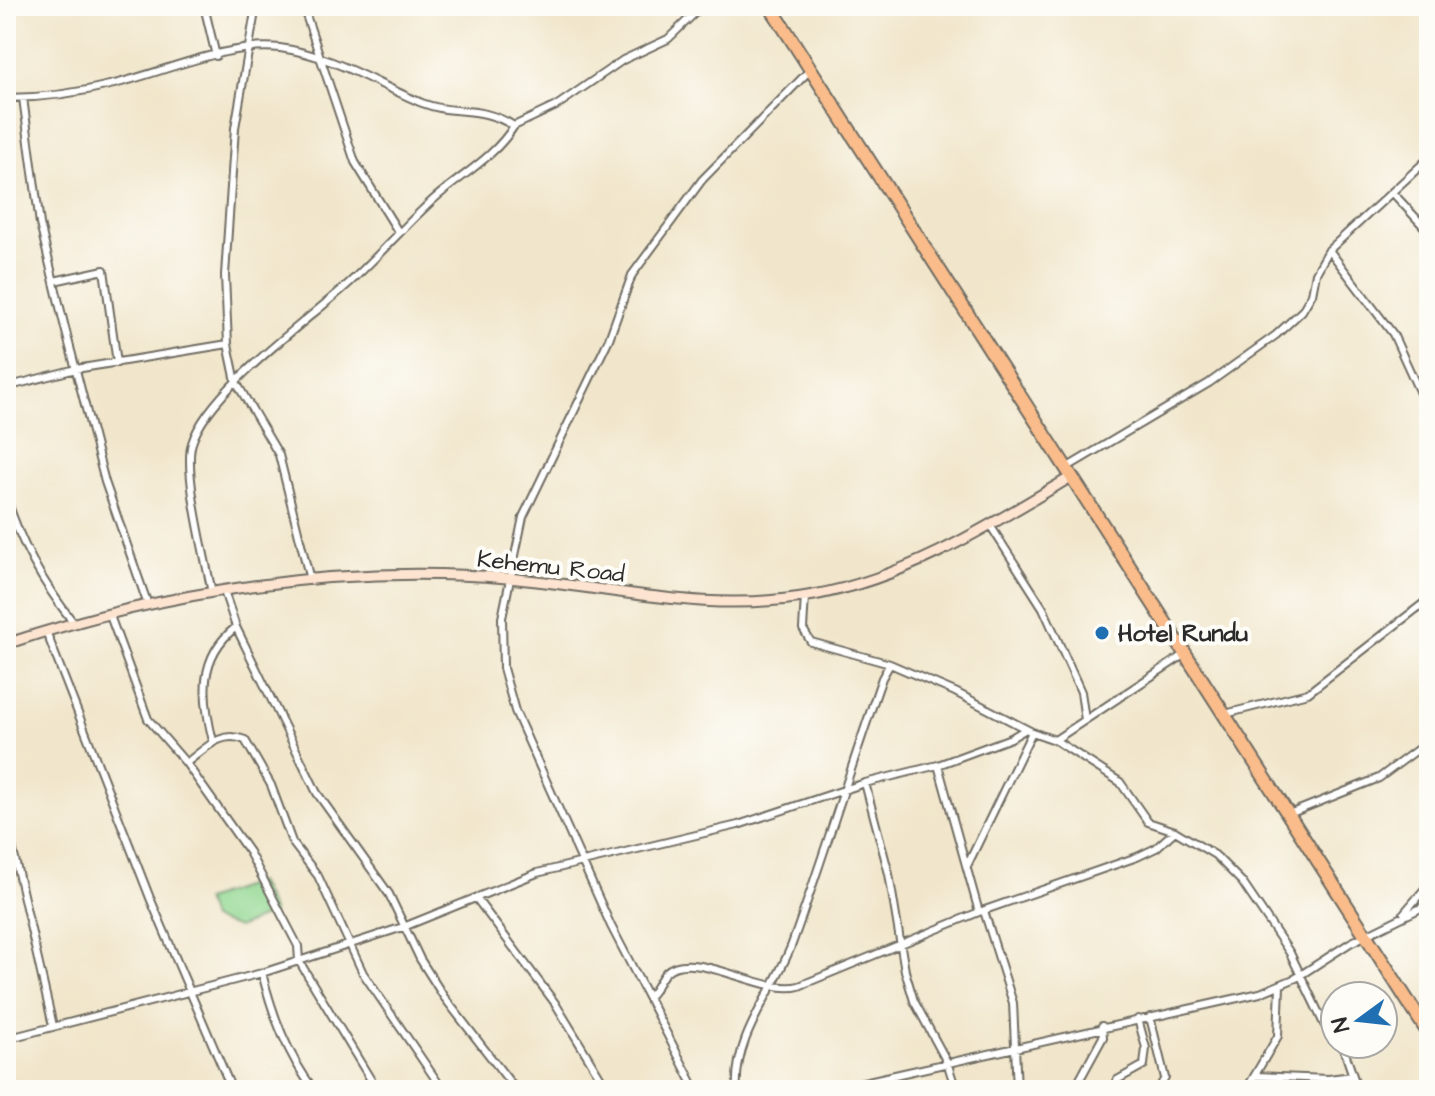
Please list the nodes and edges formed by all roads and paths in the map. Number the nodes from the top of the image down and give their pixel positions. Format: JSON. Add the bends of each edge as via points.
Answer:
{"nodes":[{"id":1,"x":204,"y":6,"type":"edge"},
{"id":2,"x":256,"y":6,"type":"edge"},
{"id":3,"x":303,"y":6,"type":"edge"},
{"id":4,"x":702,"y":6,"type":"edge"},
{"id":5,"x":770,"y":6,"type":"edge"},
{"id":6,"x":249,"y":48,"type":"junction"},
{"id":7,"x":216,"y":56,"type":"junction"},
{"id":8,"x":317,"y":56,"type":"junction"},
{"id":9,"x":809,"y":71,"type":"junction"},
{"id":10,"x":6,"y":98,"type":"edge"},
{"id":11,"x":23,"y":98,"type":"junction"},
{"id":12,"x":514,"y":126,"type":"junction"},
{"id":13,"x":1429,"y":158,"type":"edge"},
{"id":14,"x":1392,"y":192,"type":"junction"},
{"id":15,"x":1429,"y":232,"type":"edge"},
{"id":16,"x":399,"y":233,"type":"junction"},
{"id":17,"x":1329,"y":250,"type":"junction"},
{"id":18,"x":54,"y":281,"type":"junction"},
{"id":19,"x":228,"y":344,"type":"junction"},
{"id":20,"x":117,"y":363,"type":"junction"},
{"id":21,"x":76,"y":369,"type":"junction"},
{"id":22,"x":236,"y":382,"type":"junction"},
{"id":23,"x":6,"y":387,"type":"edge"},
{"id":24,"x":1429,"y":413,"type":"edge"},
{"id":25,"x":1068,"y":473,"type":"junction"},
{"id":26,"x":6,"y":496,"type":"edge"},
{"id":27,"x":990,"y":525,"type":"junction"},
{"id":28,"x":508,"y":578,"type":"junction"},
{"id":29,"x":310,"y":580,"type":"junction"},
{"id":30,"x":224,"y":591,"type":"junction"},
{"id":31,"x":212,"y":593,"type":"junction"},
{"id":32,"x":805,"y":596,"type":"junction"},
{"id":33,"x":1429,"y":599,"type":"edge"},
{"id":34,"x":148,"y":605,"type":"junction"},
{"id":35,"x":109,"y":613,"type":"junction"},
{"id":36,"x":73,"y":622,"type":"junction"},
{"id":37,"x":236,"y":627,"type":"junction"},
{"id":38,"x":46,"y":631,"type":"junction"},
{"id":39,"x":6,"y":644,"type":"edge"},
{"id":40,"x":1185,"y":654,"type":"junction"},
{"id":41,"x":890,"y":664,"type":"junction"},
{"id":42,"x":1225,"y":714,"type":"junction"},
{"id":43,"x":1085,"y":720,"type":"junction"},
{"id":44,"x":1029,"y":730,"type":"junction"},
{"id":45,"x":1055,"y":740,"type":"junction"},
{"id":46,"x":213,"y":741,"type":"junction"},
{"id":47,"x":1429,"y":741,"type":"edge"},
{"id":48,"x":186,"y":763,"type":"junction"},
{"id":49,"x":938,"y":765,"type":"junction"},
{"id":50,"x":865,"y":783,"type":"junction"},
{"id":51,"x":842,"y":790,"type":"junction"},
{"id":52,"x":1289,"y":814,"type":"junction"},
{"id":53,"x":6,"y":820,"type":"edge"},
{"id":54,"x":1175,"y":831,"type":"junction"},
{"id":55,"x":584,"y":863,"type":"junction"},
{"id":56,"x":967,"y":866,"type":"junction"},
{"id":57,"x":1429,"y":884,"type":"edge"},
{"id":58,"x":476,"y":898,"type":"junction"},
{"id":59,"x":1429,"y":904,"type":"edge"},
{"id":60,"x":981,"y":912,"type":"junction"},
{"id":61,"x":1402,"y":915,"type":"junction"},
{"id":62,"x":406,"y":926,"type":"junction"},
{"id":63,"x":1367,"y":934,"type":"junction"},
{"id":64,"x":903,"y":942,"type":"junction"},
{"id":65,"x":351,"y":944,"type":"junction"},
{"id":66,"x":299,"y":961,"type":"junction"},
{"id":67,"x":262,"y":973,"type":"junction"},
{"id":68,"x":1299,"y":976,"type":"junction"},
{"id":69,"x":1280,"y":986,"type":"junction"},
{"id":70,"x":771,"y":988,"type":"junction"},
{"id":71,"x":189,"y":993,"type":"junction"},
{"id":72,"x":648,"y":997,"type":"junction"},
{"id":73,"x":1319,"y":1014,"type":"edge"},
{"id":74,"x":1150,"y":1017,"type":"junction"},
{"id":75,"x":1138,"y":1019,"type":"junction"},
{"id":76,"x":53,"y":1026,"type":"junction"},
{"id":77,"x":1102,"y":1026,"type":"junction"},
{"id":78,"x":1429,"y":1034,"type":"edge"},
{"id":79,"x":6,"y":1039,"type":"edge"},
{"id":80,"x":1017,"y":1045,"type":"junction"},
{"id":81,"x":1348,"y":1060,"type":"edge"},
{"id":82,"x":947,"y":1062,"type":"junction"},
{"id":83,"x":6,"y":1075,"type":"edge"},
{"id":84,"x":1257,"y":1076,"type":"junction"},
{"id":85,"x":1353,"y":1076,"type":"junction"},
{"id":86,"x":11,"y":1090,"type":"edge"},
{"id":87,"x":232,"y":1090,"type":"edge"},
{"id":88,"x":314,"y":1090,"type":"edge"},
{"id":89,"x":377,"y":1090,"type":"edge"},
{"id":90,"x":443,"y":1090,"type":"edge"},
{"id":91,"x":516,"y":1090,"type":"edge"},
{"id":92,"x":608,"y":1090,"type":"edge"},
{"id":93,"x":696,"y":1090,"type":"edge"},
{"id":94,"x":737,"y":1090,"type":"edge"},
{"id":95,"x":828,"y":1090,"type":"edge"},
{"id":96,"x":956,"y":1090,"type":"edge"},
{"id":97,"x":1017,"y":1090,"type":"edge"},
{"id":98,"x":1074,"y":1090,"type":"edge"},
{"id":99,"x":1120,"y":1090,"type":"edge"},
{"id":100,"x":1158,"y":1090,"type":"edge"},
{"id":101,"x":1246,"y":1090,"type":"edge"},
{"id":102,"x":1358,"y":1090,"type":"edge"}],
"edges":[{"from":1,"to":7,"type":"street"},
{"from":2,"to":6,"type":"street"},
{"from":3,"to":8,"type":"street"},
{"from":4,"to":12,"type":"street","via":[[668,39]]},
{"from":5,"to":9,"type":"highway"},
{"from":6,"to":7,"type":"street"},
{"from":6,"to":8,"type":"street"},
{"from":6,"to":19,"type":"street","via":[[235,128],[225,275]]},
{"from":7,"to":11,"type":"street","via":[[95,89]]},
{"from":8,"to":12,"type":"street","via":[[422,103],[495,114]]},
{"from":8,"to":16,"type":"street","via":[[359,171]]},
{"from":9,"to":25,"type":"highway"},
{"from":9,"to":28,"type":"street","via":[[702,180],[632,275],[609,339],[523,517]]},
{"from":10,"to":11,"type":"street"},
{"from":11,"to":18,"type":"street","via":[[31,175]]},
{"from":12,"to":16,"type":"street"},
{"from":13,"to":14,"type":"street"},
{"from":14,"to":15,"type":"street"},
{"from":14,"to":17,"type":"street"},
{"from":16,"to":22,"type":"street"},
{"from":17,"to":24,"type":"street","via":[[1393,334]]},
{"from":17,"to":25,"type":"street","via":[[1302,311],[1276,335]]},
{"from":18,"to":20,"type":"street","via":[[104,270]]},
{"from":18,"to":21,"type":"street"},
{"from":19,"to":20,"type":"street"},
{"from":19,"to":22,"type":"street"},
{"from":20,"to":21,"type":"street"},
{"from":21,"to":23,"type":"street"},
{"from":21,"to":34,"type":"street","via":[[107,491]]},
{"from":22,"to":29,"type":"street","via":[[279,455]]},
{"from":22,"to":31,"type":"street","via":[[198,431],[191,449]]},
{"from":25,"to":27,"type":"street","name":"Kehemu Road"},
{"from":25,"to":40,"type":"highway"},
{"from":26,"to":36,"type":"street","via":[[32,565]]},
{"from":27,"to":32,"type":"street","name":"Kehemu Road","via":[[902,569]]},
{"from":27,"to":43,"type":"street","via":[[1043,608],[1081,692]]},
{"from":28,"to":29,"type":"street","name":"Kehemu Road"},
{"from":28,"to":32,"type":"street","name":"Kehemu Road","via":[[701,603],[752,604]]},
{"from":28,"to":55,"type":"street","via":[[501,643],[507,690]]},
{"from":29,"to":30,"type":"street","name":"Kehemu Road"},
{"from":30,"to":31,"type":"street","name":"Kehemu Road"},
{"from":30,"to":37,"type":"street"},
{"from":31,"to":34,"type":"street","name":"Kehemu Road"},
{"from":32,"to":41,"type":"street","via":[[806,639]]},
{"from":33,"to":42,"type":"street","via":[[1308,693]]},
{"from":34,"to":35,"type":"street","name":"Kehemu Road"},
{"from":35,"to":36,"type":"street","name":"Kehemu Road"},
{"from":35,"to":48,"type":"street","via":[[148,719]]},
{"from":36,"to":38,"type":"street","name":"Kehemu Road"},
{"from":37,"to":46,"type":"street","via":[[213,649],[207,663]]},
{"from":37,"to":62,"type":"street","via":[[317,793]]},
{"from":38,"to":39,"type":"street","name":"Kehemu Road"},
{"from":38,"to":71,"type":"street"},
{"from":40,"to":42,"type":"highway"},
{"from":40,"to":43,"type":"street"},
{"from":41,"to":44,"type":"street"},
{"from":41,"to":51,"type":"street"},
{"from":42,"to":52,"type":"highway"},
{"from":43,"to":45,"type":"street"},
{"from":44,"to":45,"type":"street"},
{"from":44,"to":49,"type":"street"},
{"from":44,"to":56,"type":"street"},
{"from":45,"to":54,"type":"street","via":[[1120,782],[1148,822]]},
{"from":46,"to":48,"type":"street"},
{"from":46,"to":65,"type":"street","via":[[238,737],[251,748],[292,842],[318,876]]},
{"from":47,"to":52,"type":"street","via":[[1379,778]]},
{"from":48,"to":66,"type":"street","via":[[249,852],[298,946]]},
{"from":49,"to":50,"type":"street"},
{"from":49,"to":56,"type":"street"},
{"from":50,"to":51,"type":"street"},
{"from":50,"to":64,"type":"street"},
{"from":51,"to":55,"type":"street","via":[[738,825]]},
{"from":51,"to":70,"type":"street","via":[[790,948]]},
{"from":52,"to":63,"type":"highway"},
{"from":53,"to":76,"type":"street"},
{"from":54,"to":60,"type":"street","via":[[1137,857]]},
{"from":54,"to":68,"type":"street","via":[[1215,855],[1242,882],[1277,931]]},
{"from":55,"to":58,"type":"street","via":[[537,873]]},
{"from":55,"to":72,"type":"street"},
{"from":56,"to":60,"type":"street"},
{"from":57,"to":61,"type":"street"},
{"from":58,"to":62,"type":"street"},
{"from":58,"to":92,"type":"street","via":[[555,1003]]},
{"from":59,"to":61,"type":"street"},
{"from":60,"to":64,"type":"street"},
{"from":60,"to":80,"type":"street","via":[[1013,1003]]},
{"from":61,"to":63,"type":"street"},
{"from":62,"to":65,"type":"street"},
{"from":62,"to":91,"type":"street","via":[[444,997]]},
{"from":63,"to":68,"type":"street"},
{"from":63,"to":78,"type":"highway"},
{"from":64,"to":70,"type":"street","via":[[799,986]]},
{"from":64,"to":82,"type":"street","via":[[914,1001]]},
{"from":65,"to":66,"type":"street"},
{"from":65,"to":90,"type":"street","via":[[363,973]]},
{"from":66,"to":67,"type":"street"},
{"from":66,"to":89,"type":"street"},
{"from":67,"to":71,"type":"street"},
{"from":67,"to":88,"type":"street","via":[[290,1054]]},
{"from":68,"to":69,"type":"street"},
{"from":68,"to":73,"type":"street"},
{"from":69,"to":74,"type":"street"},
{"from":69,"to":84,"type":"street","via":[[1278,1036]]},
{"from":70,"to":72,"type":"street","via":[[712,969],[681,967],[666,972]]},
{"from":70,"to":94,"type":"street","via":[[743,1043]]},
{"from":71,"to":76,"type":"street"},
{"from":71,"to":87,"type":"street"},
{"from":72,"to":93,"type":"street"},
{"from":74,"to":75,"type":"street"},
{"from":74,"to":100,"type":"street","via":[[1165,1078]]},
{"from":75,"to":77,"type":"street"},
{"from":75,"to":99,"type":"street","via":[[1146,1048],[1144,1065],[1117,1080]]},
{"from":76,"to":79,"type":"street"},
{"from":77,"to":80,"type":"street"},
{"from":77,"to":98,"type":"street","via":[[1103,1037]]},
{"from":80,"to":82,"type":"street"},
{"from":80,"to":97,"type":"street"},
{"from":81,"to":85,"type":"street"},
{"from":82,"to":95,"type":"street"},
{"from":82,"to":96,"type":"street"},
{"from":83,"to":86,"type":"street"},
{"from":84,"to":85,"type":"street"},
{"from":84,"to":101,"type":"street"},
{"from":85,"to":102,"type":"street"}]}
